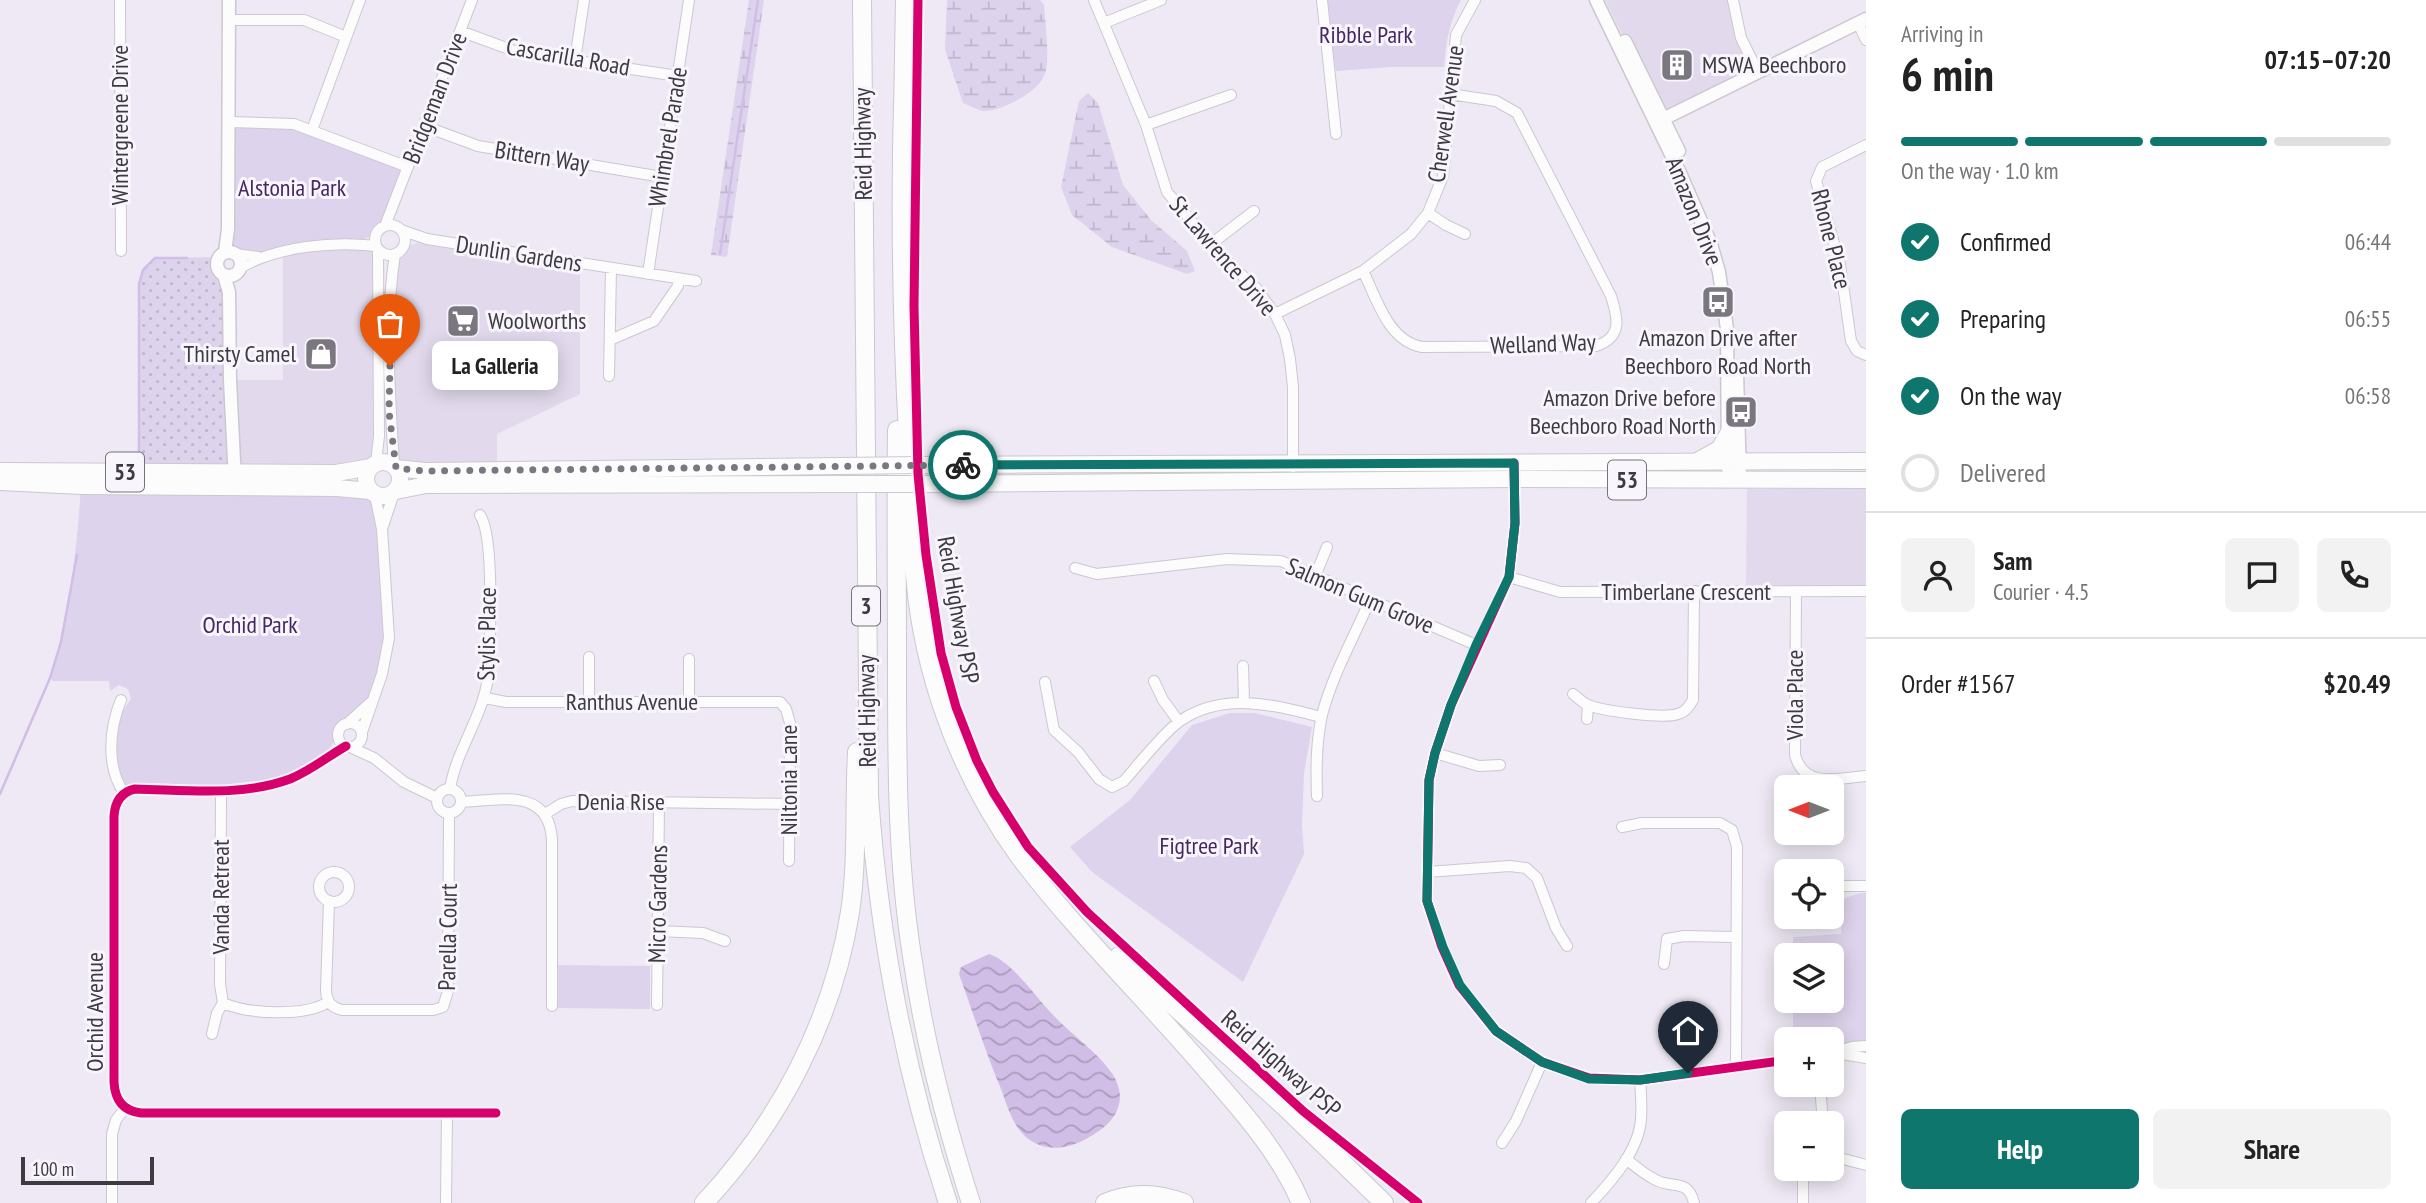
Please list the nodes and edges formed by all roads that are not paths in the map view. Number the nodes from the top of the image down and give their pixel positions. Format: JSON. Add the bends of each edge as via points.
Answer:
{"nodes":[{"id":1,"x":120,"y":0,"type":"edge"},
{"id":2,"x":229,"y":0,"type":"edge"},
{"id":3,"x":360,"y":0,"type":"edge"},
{"id":4,"x":472,"y":0,"type":"edge"},
{"id":5,"x":584,"y":0,"type":"edge"},
{"id":6,"x":689,"y":0,"type":"edge"},
{"id":7,"x":862,"y":0,"type":"edge"},
{"id":8,"x":905,"y":0,"type":"edge"},
{"id":9,"x":1094,"y":0,"type":"edge"},
{"id":10,"x":1161,"y":0,"type":"edge"},
{"id":11,"x":1322,"y":0,"type":"edge"},
{"id":12,"x":1475,"y":0,"type":"edge"},
{"id":13,"x":1596,"y":0,"type":"edge"},
{"id":14,"x":1605,"y":0,"type":"edge"},
{"id":15,"x":1733,"y":0,"type":"edge"},
{"id":16,"x":229,"y":20,"type":"junction"},
{"id":17,"x":1862,"y":21,"type":"edge"},
{"id":18,"x":1104,"y":23,"type":"junction"},
{"id":19,"x":460,"y":31,"type":"junction"},
{"id":20,"x":346,"y":37,"type":"junction"},
{"id":21,"x":1866,"y":40,"type":"edge"},
{"id":22,"x":575,"y":60,"type":"junction"},
{"id":23,"x":1758,"y":72,"type":"junction"},
{"id":24,"x":678,"y":76,"type":"junction"},
{"id":25,"x":1450,"y":94,"type":"junction"},
{"id":26,"x":1231,"y":95,"type":"dead end"},
{"id":27,"x":903,"y":103,"type":"junction"},
{"id":28,"x":1660,"y":121,"type":"junction"},
{"id":29,"x":229,"y":122,"type":"junction"},
{"id":30,"x":1146,"y":125,"type":"junction"},
{"id":31,"x":424,"y":126,"type":"junction"},
{"id":32,"x":312,"y":130,"type":"junction"},
{"id":33,"x":1336,"y":134,"type":"dead end"},
{"id":34,"x":1866,"y":145,"type":"edge"},
{"id":35,"x":408,"y":167,"type":"junction"},
{"id":36,"x":662,"y":177,"type":"junction"},
{"id":37,"x":398,"y":197,"type":"junction"},
{"id":38,"x":1254,"y":211,"type":"dead end"},
{"id":39,"x":1428,"y":213,"type":"junction"},
{"id":40,"x":385,"y":226,"type":"junction"},
{"id":41,"x":399,"y":229,"type":"junction"},
{"id":42,"x":1465,"y":234,"type":"dead end"},
{"id":43,"x":427,"y":239,"type":"junction"},
{"id":44,"x":377,"y":244,"type":"junction"},
{"id":45,"x":1211,"y":244,"type":"junction"},
{"id":46,"x":121,"y":251,"type":"dead end"},
{"id":47,"x":399,"y":251,"type":"junction"},
{"id":48,"x":231,"y":253,"type":"junction"},
{"id":49,"x":258,"y":257,"type":"junction"},
{"id":50,"x":611,"y":268,"type":"junction"},
{"id":51,"x":1363,"y":271,"type":"junction"},
{"id":52,"x":233,"y":272,"type":"junction"},
{"id":53,"x":648,"y":274,"type":"junction"},
{"id":54,"x":678,"y":279,"type":"junction"},
{"id":55,"x":696,"y":281,"type":"dead end"},
{"id":56,"x":1275,"y":314,"type":"junction"},
{"id":57,"x":610,"y":340,"type":"junction"},
{"id":58,"x":1866,"y":355,"type":"edge"},
{"id":59,"x":610,"y":376,"type":"dead end"},
{"id":60,"x":389,"y":412,"type":"junction"},
{"id":61,"x":378,"y":430,"type":"junction"},
{"id":62,"x":1729,"y":432,"type":"junction"},
{"id":63,"x":1866,"y":461,"type":"edge"},
{"id":64,"x":1694,"y":462,"type":"junction"},
{"id":65,"x":1734,"y":462,"type":"junction"},
{"id":66,"x":373,"y":465,"type":"junction"},
{"id":67,"x":395,"y":467,"type":"junction"},
{"id":68,"x":0,"y":471,"type":"edge"},
{"id":69,"x":1514,"y":471,"type":"junction"},
{"id":70,"x":1293,"y":473,"type":"junction"},
{"id":71,"x":234,"y":480,"type":"junction"},
{"id":72,"x":1734,"y":480,"type":"junction"},
{"id":73,"x":1866,"y":480,"type":"edge"},
{"id":74,"x":0,"y":482,"type":"edge"},
{"id":75,"x":395,"y":492,"type":"junction"},
{"id":76,"x":373,"y":493,"type":"junction"},
{"id":77,"x":480,"y":515,"type":"dead end"},
{"id":78,"x":382,"y":529,"type":"junction"},
{"id":79,"x":1327,"y":547,"type":"dead end"},
{"id":80,"x":866,"y":560,"type":"junction"},
{"id":81,"x":1075,"y":568,"type":"dead end"},
{"id":82,"x":1316,"y":574,"type":"junction"},
{"id":83,"x":1509,"y":577,"type":"junction"},
{"id":84,"x":1694,"y":591,"type":"junction"},
{"id":85,"x":1866,"y":591,"type":"edge"},
{"id":86,"x":1796,"y":592,"type":"junction"},
{"id":87,"x":1370,"y":600,"type":"junction"},
{"id":88,"x":1476,"y":645,"type":"junction"},
{"id":89,"x":589,"y":657,"type":"dead end"},
{"id":90,"x":689,"y":659,"type":"dead end"},
{"id":91,"x":1243,"y":666,"type":"dead end"},
{"id":92,"x":1154,"y":681,"type":"dead end"},
{"id":93,"x":1045,"y":682,"type":"dead end"},
{"id":94,"x":1573,"y":694,"type":"dead end"},
{"id":95,"x":485,"y":698,"type":"junction"},
{"id":96,"x":121,"y":700,"type":"dead end"},
{"id":97,"x":689,"y":701,"type":"junction"},
{"id":98,"x":371,"y":702,"type":"junction"},
{"id":99,"x":589,"y":702,"type":"junction"},
{"id":100,"x":780,"y":702,"type":"joint"},
{"id":101,"x":1244,"y":702,"type":"junction"},
{"id":102,"x":1588,"y":705,"type":"junction"},
{"id":103,"x":1321,"y":717,"type":"junction"},
{"id":104,"x":1587,"y":719,"type":"dead end"},
{"id":105,"x":1179,"y":722,"type":"junction"},
{"id":106,"x":346,"y":724,"type":"junction"},
{"id":107,"x":362,"y":734,"type":"junction"},
{"id":108,"x":338,"y":735,"type":"junction"},
{"id":109,"x":348,"y":747,"type":"junction"},
{"id":110,"x":1435,"y":753,"type":"junction"},
{"id":111,"x":325,"y":758,"type":"junction"},
{"id":112,"x":374,"y":758,"type":"junction"},
{"id":113,"x":1500,"y":765,"type":"dead end"},
{"id":114,"x":1866,"y":776,"type":"edge"},
{"id":115,"x":450,"y":789,"type":"junction"},
{"id":116,"x":221,"y":791,"type":"junction"},
{"id":117,"x":124,"y":793,"type":"junction"},
{"id":118,"x":1317,"y":796,"type":"dead end"},
{"id":119,"x":438,"y":798,"type":"junction"},
{"id":120,"x":461,"y":802,"type":"junction"},
{"id":121,"x":659,"y":802,"type":"junction"},
{"id":122,"x":790,"y":804,"type":"junction"},
{"id":123,"x":449,"y":814,"type":"junction"},
{"id":124,"x":545,"y":814,"type":"junction"},
{"id":125,"x":1622,"y":827,"type":"dead end"},
{"id":126,"x":789,"y":861,"type":"dead end"},
{"id":127,"x":1427,"y":872,"type":"junction"},
{"id":128,"x":1866,"y":886,"type":"edge"},
{"id":129,"x":1844,"y":887,"type":"edge"},
{"id":130,"x":1049,"y":893,"type":"junction"},
{"id":131,"x":329,"y":901,"type":"dead end"},
{"id":132,"x":658,"y":931,"type":"junction"},
{"id":133,"x":1735,"y":937,"type":"junction"},
{"id":134,"x":726,"y":941,"type":"dead end"},
{"id":135,"x":1567,"y":946,"type":"dead end"},
{"id":136,"x":1664,"y":964,"type":"dead end"},
{"id":137,"x":328,"y":1002,"type":"junction"},
{"id":138,"x":223,"y":1003,"type":"junction"},
{"id":139,"x":657,"y":1005,"type":"dead end"},
{"id":140,"x":552,"y":1006,"type":"dead end"},
{"id":141,"x":212,"y":1034,"type":"dead end"},
{"id":142,"x":1866,"y":1046,"type":"edge"},
{"id":143,"x":1844,"y":1050,"type":"edge"},
{"id":144,"x":1844,"y":1055,"type":"edge"},
{"id":145,"x":1866,"y":1058,"type":"edge"},
{"id":146,"x":1542,"y":1062,"type":"junction"},
{"id":147,"x":1774,"y":1062,"type":"edge"},
{"id":148,"x":1736,"y":1067,"type":"junction"},
{"id":149,"x":1640,"y":1080,"type":"junction"},
{"id":150,"x":124,"y":1108,"type":"junction"},
{"id":151,"x":447,"y":1113,"type":"junction"},
{"id":152,"x":496,"y":1113,"type":"dead end"},
{"id":153,"x":1502,"y":1143,"type":"dead end"},
{"id":154,"x":1626,"y":1159,"type":"junction"},
{"id":155,"x":1844,"y":1159,"type":"edge"},
{"id":156,"x":1866,"y":1165,"type":"edge"},
{"id":157,"x":1803,"y":1181,"type":"edge"},
{"id":158,"x":1593,"y":1202,"type":"edge"},
{"id":159,"x":112,"y":1203,"type":"edge"},
{"id":160,"x":446,"y":1203,"type":"edge"},
{"id":161,"x":704,"y":1203,"type":"edge"},
{"id":162,"x":948,"y":1203,"type":"edge"},
{"id":163,"x":971,"y":1203,"type":"edge"},
{"id":164,"x":1105,"y":1203,"type":"edge"},
{"id":165,"x":1184,"y":1203,"type":"edge"},
{"id":166,"x":1301,"y":1203,"type":"edge"},
{"id":167,"x":1384,"y":1203,"type":"edge"},
{"id":168,"x":1694,"y":1203,"type":"edge"},
{"id":169,"x":1803,"y":1203,"type":"edge"}],
"edges":[{"from":1,"to":46,"type":"street","name":"Wintergreene Drive"},
{"from":2,"to":16,"type":"street"},
{"from":3,"to":20,"type":"street"},
{"from":4,"to":19,"type":"street","name":"Bridgeman Drive"},
{"from":5,"to":22,"type":"street"},
{"from":6,"to":24,"type":"street","name":"Whimbrel Parade"},
{"from":7,"to":80,"type":"highway","name":"Reid Highway","number":"3"},
{"from":8,"to":27,"type":"highway","name":"Reid Highway","number":"3"},
{"from":9,"to":18,"type":"street","name":"St Lawrence Drive"},
{"from":10,"to":18,"type":"street"},
{"from":11,"to":33,"type":"street"},
{"from":12,"to":25,"type":"street","name":"Cherwell Avenue","via":[[1456,35]]},
{"from":13,"to":28,"type":"street","name":"Amazon Drive"},
{"from":14,"to":28,"type":"street","name":"Amazon Drive"},
{"from":15,"to":23,"type":"street","via":[[1741,38]]},
{"from":16,"to":20,"type":"street","via":[[304,20]]},
{"from":16,"to":29,"type":"street"},
{"from":17,"to":21,"type":"street"},
{"from":17,"to":23,"type":"street"},
{"from":18,"to":30,"type":"street","name":"St Lawrence Drive"},
{"from":19,"to":22,"type":"street","name":"Cascarilla Road","via":[[517,52]]},
{"from":19,"to":31,"type":"street","name":"Bridgeman Drive"},
{"from":20,"to":32,"type":"street"},
{"from":22,"to":24,"type":"street","name":"Cascarilla Road"},
{"from":23,"to":28,"type":"street"},
{"from":24,"to":36,"type":"street","name":"Whimbrel Parade"},
{"from":25,"to":39,"type":"street","name":"Cherwell Avenue","via":[[1443,176]]},
{"from":25,"to":51,"type":"street","name":"Welland Way","via":[[1496,101],[1517,113],[1611,296],[1614,335],[1596,346],[1409,345],[1393,330]]},
{"from":26,"to":30,"type":"street"},
{"from":27,"to":130,"type":"highway","via":[[905,379],[917,594],[926,647],[941,705],[985,803]]},
{"from":27,"to":163,"type":"highway","name":"Reid Highway","number":"3","via":[[897,464],[900,848],[920,1007],[943,1111]]},
{"from":28,"to":62,"type":"street","name":"Amazon Drive","via":[[1701,216],[1719,272],[1727,329]]},
{"from":28,"to":65,"type":"street","name":"Amazon Drive","via":[[1706,208],[1727,274],[1735,324]]},
{"from":29,"to":32,"type":"street","via":[[294,124]]},
{"from":29,"to":48,"type":"street"},
{"from":30,"to":45,"type":"street","name":"St Lawrence Drive","via":[[1167,192]]},
{"from":31,"to":35,"type":"street","name":"Bridgeman Drive"},
{"from":31,"to":36,"type":"street","name":"Bittern Way","via":[[478,146]]},
{"from":32,"to":35,"type":"street"},
{"from":34,"to":58,"type":"street","name":"Rhone Place","via":[[1822,167],[1816,181],[1840,264],[1852,341],[1857,351]]},
{"from":35,"to":37,"type":"street","name":"Bridgeman Drive"},
{"from":36,"to":53,"type":"street","name":"Whimbrel Parade"},
{"from":37,"to":40,"type":"street","name":"Bridgeman Drive"},
{"from":37,"to":41,"type":"street","name":"Bridgeman Drive"},
{"from":38,"to":45,"type":"street"},
{"from":39,"to":42,"type":"street"},
{"from":39,"to":51,"type":"street","name":"Cherwell Avenue","via":[[1411,234]]},
{"from":40,"to":41,"type":"street"},
{"from":40,"to":44,"type":"street"},
{"from":41,"to":43,"type":"street","name":"Dunlin Gardens"},
{"from":41,"to":47,"type":"street","via":[[404,238]]},
{"from":43,"to":47,"type":"street","name":"Dunlin Gardens"},
{"from":43,"to":50,"type":"street","name":"Dunlin Gardens"},
{"from":44,"to":47,"type":"street","via":[[386,255]]},
{"from":44,"to":49,"type":"street","via":[[351,243]]},
{"from":44,"to":61,"type":"street"},
{"from":45,"to":56,"type":"street","name":"St Lawrence Drive","via":[[1256,288]]},
{"from":47,"to":60,"type":"street","via":[[390,284]]},
{"from":48,"to":49,"type":"street"},
{"from":48,"to":52,"type":"street","via":[[241,260]]},
{"from":48,"to":52,"type":"street","via":[[219,257],[217,265]]},
{"from":49,"to":52,"type":"street"},
{"from":50,"to":53,"type":"street","name":"Dunlin Gardens"},
{"from":50,"to":57,"type":"street","name":"Dunlin Gardens"},
{"from":51,"to":56,"type":"street","name":"Cherwell Avenue"},
{"from":52,"to":71,"type":"street","via":[[229,380]]},
{"from":53,"to":54,"type":"street","name":"Dunlin Gardens"},
{"from":54,"to":55,"type":"street","name":"Dunlin Gardens"},
{"from":54,"to":57,"type":"street","via":[[654,321]]},
{"from":56,"to":70,"type":"street","name":"St Lawrence Drive","via":[[1290,359]]},
{"from":57,"to":59,"type":"street","name":"Dunlin Gardens"},
{"from":60,"to":61,"type":"street"},
{"from":60,"to":67,"type":"street"},
{"from":61,"to":66,"type":"street"},
{"from":62,"to":64,"type":"main road","via":[[1720,449]]},
{"from":62,"to":65,"type":"street","name":"Amazon Drive"},
{"from":63,"to":65,"type":"main road","number":"53"},
{"from":64,"to":65,"type":"main road","number":"53"},
{"from":64,"to":69,"type":"main road","number":"53"},
{"from":65,"to":72,"type":"street","name":"Amazon Drive"},
{"from":66,"to":67,"type":"main road","number":"53","via":[[386,462]]},
{"from":66,"to":71,"type":"main road","number":"53","via":[[336,474]]},
{"from":66,"to":76,"type":"main road","via":[[366,476]]},
{"from":67,"to":70,"type":"main road","number":"53","bridge":true,"via":[[425,471],[921,466]]},
{"from":67,"to":75,"type":"main road","via":[[400,477]]},
{"from":68,"to":71,"type":"main road","number":"53"},
{"from":69,"to":70,"type":"main road","number":"53"},
{"from":69,"to":72,"type":"main road","number":"53"},
{"from":69,"to":83,"type":"street"},
{"from":70,"to":75,"type":"main road","number":"53","bridge":true,"via":[[921,484],[426,485]]},
{"from":71,"to":74,"type":"main road","number":"53"},
{"from":71,"to":76,"type":"main road","number":"53"},
{"from":72,"to":73,"type":"main road","number":"53"},
{"from":75,"to":76,"type":"main road","number":"53","via":[[385,496]]},
{"from":75,"to":78,"type":"street"},
{"from":76,"to":78,"type":"street"},
{"from":77,"to":95,"type":"street","name":"Stylis Place","via":[[489,542]]},
{"from":78,"to":98,"type":"street","via":[[389,638],[383,674]]},
{"from":79,"to":82,"type":"street"},
{"from":80,"to":161,"type":"highway","via":[[853,874],[843,945],[823,1011],[795,1075],[760,1135]]},
{"from":80,"to":162,"type":"highway","name":"Reid Highway","number":"3","via":[[869,796],[879,904],[908,1064]]},
{"from":81,"to":82,"type":"street","name":"Salmon Gum Grove","via":[[1097,574],[1257,559],[1281,561]]},
{"from":82,"to":87,"type":"street","name":"Salmon Gum Grove"},
{"from":83,"to":84,"type":"street","name":"Timberlane Crescent","via":[[1560,592]]},
{"from":83,"to":88,"type":"street"},
{"from":84,"to":86,"type":"street","name":"Timberlane Crescent"},
{"from":84,"to":102,"type":"street","via":[[1693,699],[1687,709],[1665,717]]},
{"from":85,"to":86,"type":"street","name":"Timberlane Crescent"},
{"from":86,"to":114,"type":"street","name":"Viola Place","via":[[1798,768],[1807,776],[1822,779]]},
{"from":87,"to":88,"type":"street","name":"Salmon Gum Grove"},
{"from":87,"to":103,"type":"street"},
{"from":88,"to":110,"type":"street"},
{"from":89,"to":99,"type":"street"},
{"from":90,"to":97,"type":"street"},
{"from":91,"to":101,"type":"street"},
{"from":92,"to":105,"type":"street"},
{"from":93,"to":105,"type":"street","via":[[1054,730],[1112,787],[1124,781]]},
{"from":94,"to":102,"type":"street"},
{"from":95,"to":99,"type":"street","name":"Ranthus Avenue"},
{"from":95,"to":115,"type":"street","name":"Stylis Place"},
{"from":96,"to":117,"type":"street","via":[[113,725],[113,767]]},
{"from":97,"to":99,"type":"street","name":"Ranthus Avenue"},
{"from":97,"to":100,"type":"street","name":"Ranthus Avenue"},
{"from":98,"to":106,"type":"street"},
{"from":98,"to":107,"type":"street"},
{"from":100,"to":122,"type":"street","name":"Niltonia Lane","via":[[790,723]]},
{"from":101,"to":103,"type":"street"},
{"from":101,"to":105,"type":"street","via":[[1214,705]]},
{"from":102,"to":104,"type":"street"},
{"from":103,"to":118,"type":"street"},
{"from":106,"to":107,"type":"street","via":[[358,725]]},
{"from":106,"to":108,"type":"street"},
{"from":107,"to":109,"type":"street","via":[[359,744]]},
{"from":107,"to":112,"type":"street"},
{"from":108,"to":109,"type":"street"},
{"from":108,"to":111,"type":"street"},
{"from":109,"to":111,"type":"street"},
{"from":109,"to":112,"type":"street"},
{"from":110,"to":113,"type":"street","via":[[1479,766]]},
{"from":110,"to":127,"type":"street","via":[[1429,780]]},
{"from":111,"to":116,"type":"street","via":[[289,779]]},
{"from":112,"to":119,"type":"street","via":[[404,782]]},
{"from":115,"to":119,"type":"street"},
{"from":115,"to":120,"type":"street"},
{"from":116,"to":117,"type":"street","via":[[135,789]]},
{"from":116,"to":138,"type":"street","name":"Vanda Retreat"},
{"from":117,"to":150,"type":"street","name":"Orchid Avenue","via":[[114,816],[114,1083]]},
{"from":119,"to":123,"type":"street","via":[[439,808]]},
{"from":120,"to":123,"type":"street"},
{"from":120,"to":124,"type":"street","name":"Denia Rise","via":[[525,800]]},
{"from":121,"to":122,"type":"street","name":"Denia Rise"},
{"from":121,"to":124,"type":"street","name":"Denia Rise","via":[[572,801]]},
{"from":121,"to":132,"type":"street","name":"Micro Gardens"},
{"from":122,"to":126,"type":"street","name":"Niltonia Lane"},
{"from":123,"to":137,"type":"street","name":"Parella Court","via":[[449,991],[443,1007],[342,1010]]},
{"from":124,"to":140,"type":"street","via":[[552,840]]},
{"from":125,"to":133,"type":"street","via":[[1720,823],[1731,830],[1737,847]]},
{"from":127,"to":135,"type":"street","via":[[1526,868],[1537,878]]},
{"from":127,"to":146,"type":"street","via":[[1427,901],[1460,985],[1496,1031]]},
{"from":128,"to":129,"type":"street"},
{"from":130,"to":166,"type":"highway","via":[[1228,1094],[1278,1158]]},
{"from":130,"to":167,"type":"highway"},
{"from":131,"to":137,"type":"street"},
{"from":132,"to":134,"type":"street","via":[[703,933]]},
{"from":132,"to":139,"type":"street","name":"Micro Gardens"},
{"from":133,"to":136,"type":"street","via":[[1667,939]]},
{"from":133,"to":148,"type":"street"},
{"from":137,"to":138,"type":"street","via":[[303,1011],[249,1010]]},
{"from":138,"to":141,"type":"street","name":"Vanda Retreat"},
{"from":142,"to":143,"type":"street"},
{"from":144,"to":145,"type":"street"},
{"from":146,"to":149,"type":"street","via":[[1589,1079]]},
{"from":146,"to":153,"type":"street"},
{"from":147,"to":148,"type":"street"},
{"from":148,"to":149,"type":"street"},
{"from":149,"to":154,"type":"street","via":[[1641,1121]]},
{"from":150,"to":151,"type":"street","via":[[141,1113]]},
{"from":150,"to":159,"type":"street","via":[[112,1134]]},
{"from":151,"to":152,"type":"street"},
{"from":151,"to":160,"type":"street"},
{"from":154,"to":158,"type":"street"},
{"from":154,"to":168,"type":"street","via":[[1664,1185],[1681,1185],[1692,1194]]},
{"from":155,"to":156,"type":"street"},
{"from":157,"to":169,"type":"street"},
{"from":164,"to":165,"type":"highway","via":[[1153,1195]]}]}
